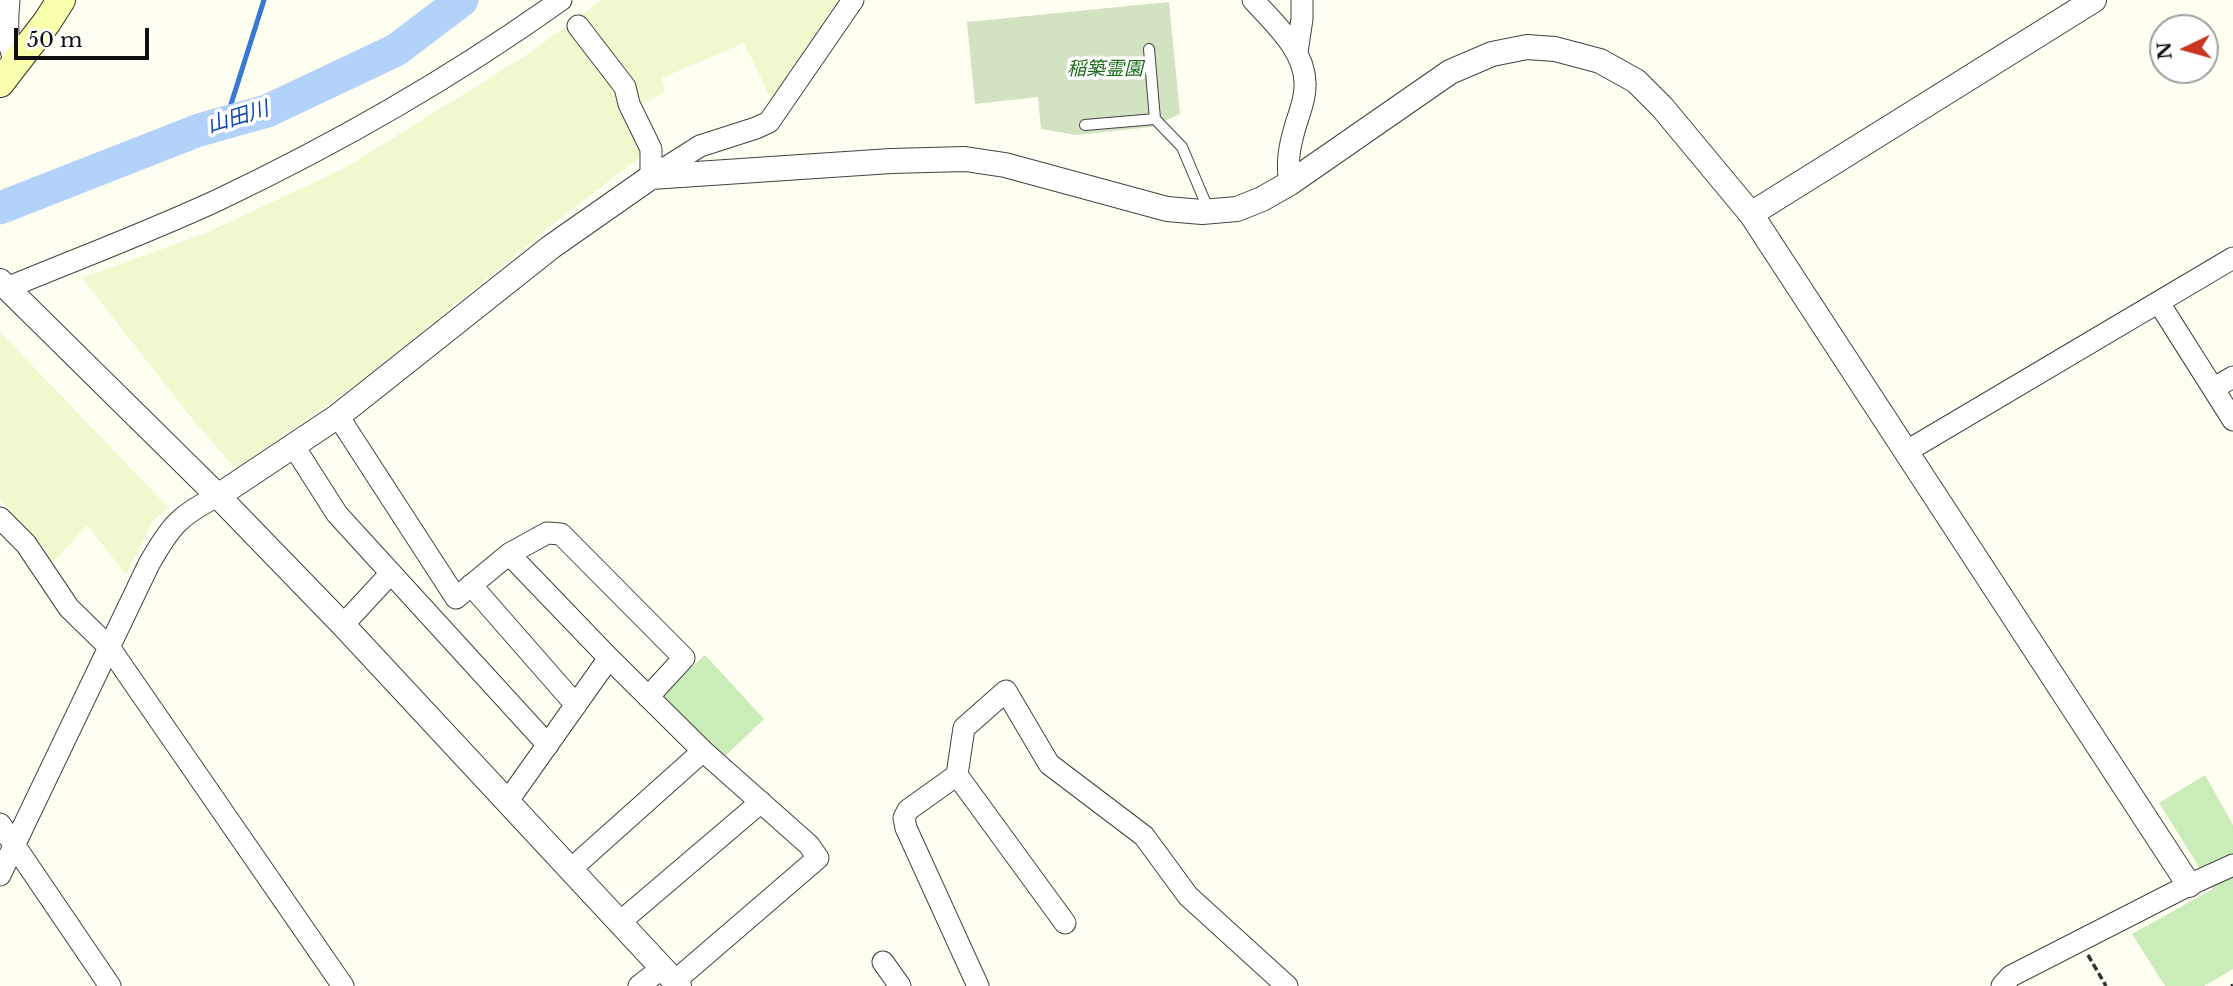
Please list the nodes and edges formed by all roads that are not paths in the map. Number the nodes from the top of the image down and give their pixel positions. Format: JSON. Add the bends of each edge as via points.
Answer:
{"nodes":[{"id":1,"x":9,"y":0,"type":"edge"},
{"id":2,"x":61,"y":0,"type":"edge"},
{"id":3,"x":561,"y":0,"type":"edge"},
{"id":4,"x":1253,"y":0,"type":"edge"},
{"id":5,"x":1302,"y":0,"type":"edge"},
{"id":6,"x":2094,"y":0,"type":"edge"},
{"id":7,"x":854,"y":2,"type":"edge"},
{"id":8,"x":578,"y":26,"type":"dead end"},
{"id":9,"x":1149,"y":49,"type":"dead end"},
{"id":10,"x":1297,"y":52,"type":"junction"},
{"id":11,"x":8,"y":73,"type":"edge"},
{"id":12,"x":1155,"y":119,"type":"junction"},
{"id":13,"x":1085,"y":125,"type":"dead end"},
{"id":14,"x":651,"y":177,"type":"junction"},
{"id":15,"x":1290,"y":183,"type":"junction"},
{"id":16,"x":1209,"y":211,"type":"junction"},
{"id":17,"x":1751,"y":214,"type":"junction"},
{"id":18,"x":2233,"y":258,"type":"edge"},
{"id":19,"x":4,"y":285,"type":"edge"},
{"id":20,"x":2159,"y":303,"type":"junction"},
{"id":21,"x":2233,"y":377,"type":"edge"},
{"id":22,"x":2214,"y":388,"type":"junction"},
{"id":23,"x":338,"y":416,"type":"junction"},
{"id":24,"x":2233,"y":420,"type":"edge"},
{"id":25,"x":293,"y":445,"type":"junction"},
{"id":26,"x":1907,"y":451,"type":"junction"},
{"id":27,"x":218,"y":496,"type":"junction"},
{"id":28,"x":0,"y":518,"type":"edge"},
{"id":29,"x":509,"y":554,"type":"junction"},
{"id":30,"x":391,"y":573,"type":"junction"},
{"id":31,"x":463,"y":592,"type":"junction"},
{"id":32,"x":433,"y":620,"type":"junction"},
{"id":33,"x":343,"y":625,"type":"junction"},
{"id":34,"x":109,"y":647,"type":"junction"},
{"id":35,"x":609,"y":658,"type":"junction"},
{"id":36,"x":648,"y":696,"type":"junction"},
{"id":37,"x":576,"y":705,"type":"junction"},
{"id":38,"x":548,"y":745,"type":"junction"},
{"id":39,"x":703,"y":751,"type":"junction"},
{"id":40,"x":957,"y":775,"type":"junction"},
{"id":41,"x":507,"y":802,"type":"junction"},
{"id":42,"x":761,"y":803,"type":"junction"},
{"id":43,"x":0,"y":824,"type":"edge"},
{"id":44,"x":13,"y":845,"type":"junction"},
{"id":45,"x":2233,"y":865,"type":"edge"},
{"id":46,"x":571,"y":869,"type":"junction"},
{"id":47,"x":0,"y":875,"type":"edge"},
{"id":48,"x":2189,"y":885,"type":"junction"},
{"id":49,"x":620,"y":922,"type":"junction"},
{"id":50,"x":1065,"y":923,"type":"dead end"},
{"id":51,"x":883,"y":962,"type":"dead end"},
{"id":52,"x":672,"y":978,"type":"edge"},
{"id":53,"x":110,"y":986,"type":"edge"},
{"id":54,"x":342,"y":986,"type":"edge"},
{"id":55,"x":639,"y":986,"type":"edge"},
{"id":56,"x":900,"y":986,"type":"edge"},
{"id":57,"x":978,"y":986,"type":"edge"},
{"id":58,"x":1287,"y":986,"type":"edge"},
{"id":59,"x":2002,"y":986,"type":"edge"}],
"edges":[{"from":1,"to":11,"type":"street"},
{"from":2,"to":11,"type":"main road"},
{"from":3,"to":19,"type":"street","via":[[409,100],[290,165],[215,201]]},
{"from":4,"to":10,"type":"street"},
{"from":5,"to":10,"type":"street"},
{"from":6,"to":17,"type":"street"},
{"from":7,"to":14,"type":"street","via":[[769,122],[700,146]]},
{"from":8,"to":14,"type":"street","via":[[625,88],[652,149]]},
{"from":9,"to":12,"type":"lane"},
{"from":10,"to":15,"type":"street","via":[[1306,86],[1290,144]]},
{"from":12,"to":13,"type":"lane"},
{"from":12,"to":16,"type":"lane","via":[[1182,147]]},
{"from":14,"to":16,"type":"street","via":[[965,159],[1005,165],[1167,209]]},
{"from":14,"to":23,"type":"street","via":[[551,247]]},
{"from":15,"to":16,"type":"street","via":[[1237,209]]},
{"from":15,"to":17,"type":"street","via":[[1450,72],[1492,54],[1527,47],[1601,61],[1636,81]]},
{"from":17,"to":26,"type":"street"},
{"from":18,"to":20,"type":"street"},
{"from":19,"to":27,"type":"street"},
{"from":20,"to":22,"type":"street"},
{"from":20,"to":26,"type":"street"},
{"from":21,"to":22,"type":"street"},
{"from":22,"to":24,"type":"street"},
{"from":23,"to":25,"type":"street"},
{"from":23,"to":31,"type":"street"},
{"from":25,"to":27,"type":"street"},
{"from":25,"to":30,"type":"street","via":[[337,513]]},
{"from":26,"to":48,"type":"street"},
{"from":27,"to":33,"type":"street"},
{"from":27,"to":34,"type":"street","via":[[190,509],[167,531]]},
{"from":28,"to":34,"type":"street","via":[[26,544],[69,608]]},
{"from":29,"to":31,"type":"street"},
{"from":29,"to":35,"type":"street"},
{"from":29,"to":36,"type":"street","via":[[547,533],[561,534],[684,658]]},
{"from":30,"to":32,"type":"street"},
{"from":30,"to":33,"type":"street"},
{"from":31,"to":32,"type":"street"},
{"from":31,"to":37,"type":"street"},
{"from":32,"to":38,"type":"street"},
{"from":33,"to":41,"type":"street"},
{"from":34,"to":44,"type":"street"},
{"from":34,"to":54,"type":"street"},
{"from":35,"to":36,"type":"street"},
{"from":35,"to":37,"type":"street"},
{"from":36,"to":39,"type":"street"},
{"from":37,"to":38,"type":"street"},
{"from":38,"to":41,"type":"street"},
{"from":39,"to":42,"type":"street"},
{"from":39,"to":46,"type":"street"},
{"from":40,"to":50,"type":"street"},
{"from":40,"to":57,"type":"street","via":[[908,810],[904,818]]},
{"from":40,"to":58,"type":"street","via":[[964,728],[1006,691],[1049,764],[1144,836],[1188,896]]},
{"from":41,"to":46,"type":"street"},
{"from":42,"to":49,"type":"street"},
{"from":42,"to":52,"type":"street","via":[[818,858]]},
{"from":43,"to":44,"type":"street"},
{"from":44,"to":47,"type":"street"},
{"from":44,"to":53,"type":"street"},
{"from":45,"to":48,"type":"street"},
{"from":46,"to":49,"type":"street"},
{"from":48,"to":59,"type":"street","via":[[2011,976]]},
{"from":49,"to":52,"type":"street"},
{"from":51,"to":56,"type":"street"},
{"from":52,"to":55,"type":"street"}]}
